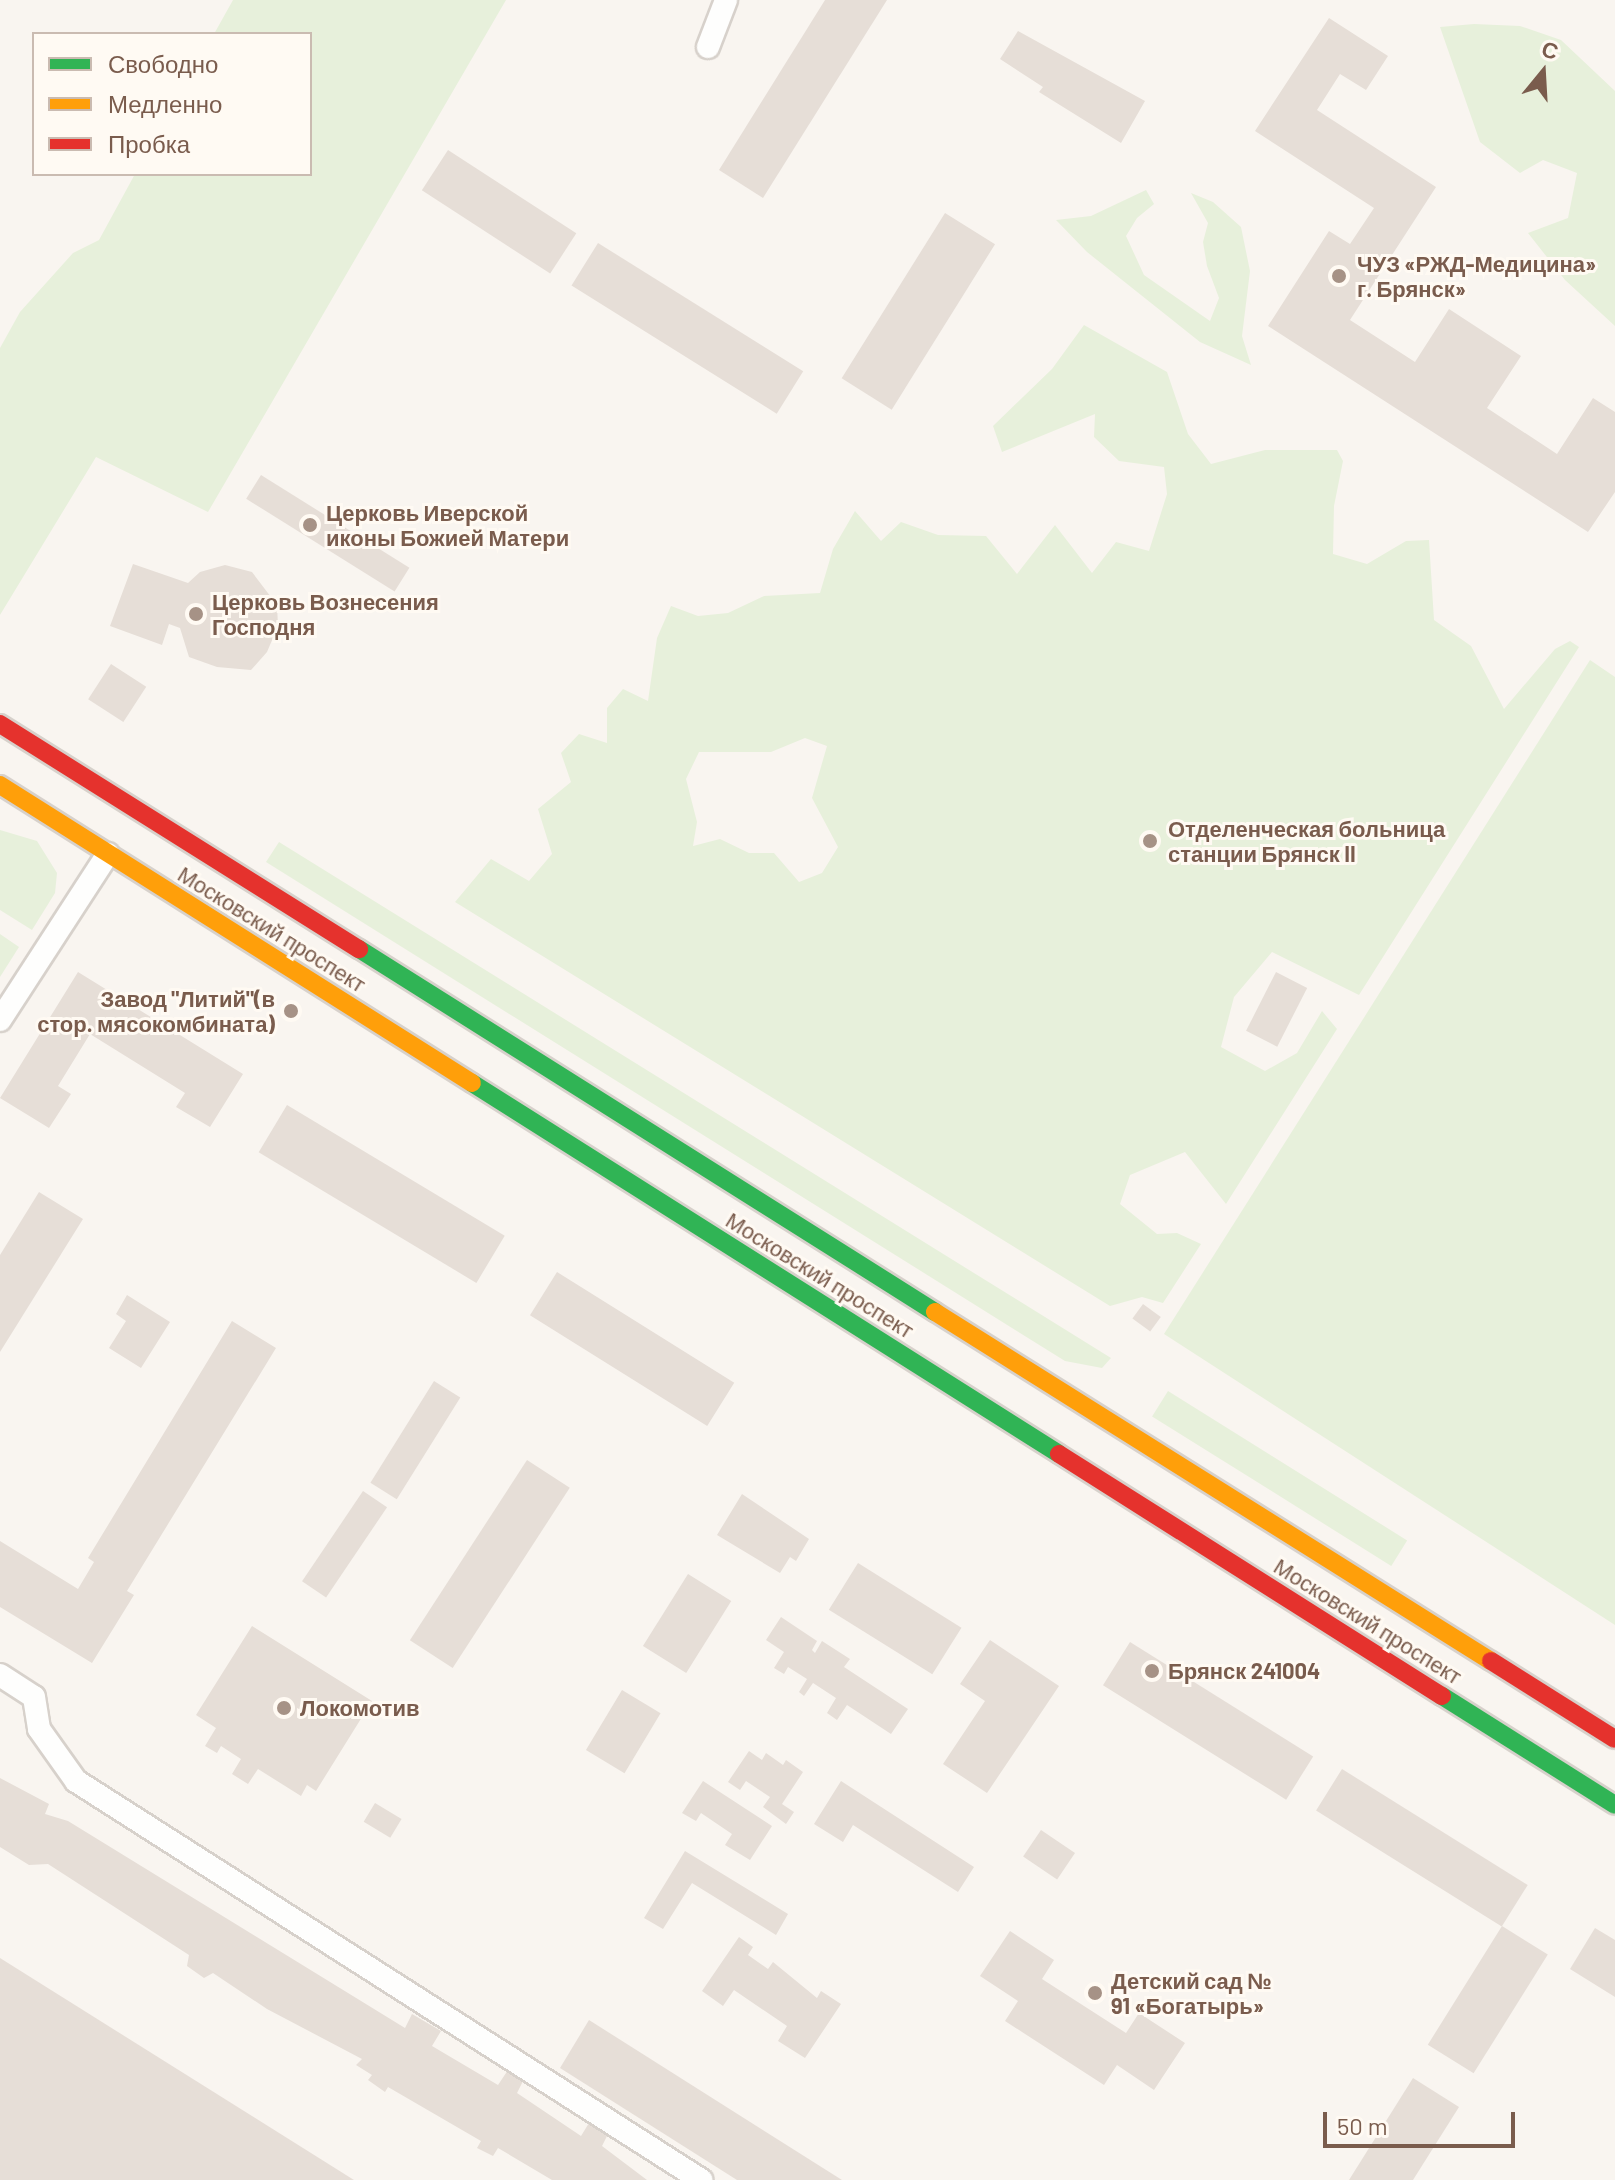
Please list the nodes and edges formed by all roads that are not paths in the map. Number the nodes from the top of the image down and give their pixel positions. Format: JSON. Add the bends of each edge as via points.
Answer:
{"nodes":[{"id":1,"x":726,"y":0,"type":"edge"},
{"id":2,"x":708,"y":47,"type":"dead end"},
{"id":3,"x":0,"y":724,"type":"edge"},
{"id":4,"x":27,"y":741,"type":"junction"},
{"id":5,"x":0,"y":786,"type":"edge"},
{"id":6,"x":133,"y":809,"type":"junction"},
{"id":7,"x":108,"y":854,"type":"junction"},
{"id":8,"x":0,"y":1020,"type":"edge"},
{"id":9,"x":0,"y":1675,"type":"edge"},
{"id":10,"x":1615,"y":1739,"type":"edge"},
{"id":11,"x":1615,"y":1805,"type":"edge"},
{"id":12,"x":701,"y":2180,"type":"edge"}],
"edges":[{"from":1,"to":2,"type":"street"},
{"from":3,"to":4,"type":"main road","name":"Московский проспект"},
{"from":4,"to":5,"type":"main road"},
{"from":4,"to":6,"type":"main road","name":"Московский проспект"},
{"from":5,"to":7,"type":"main road","name":"Московский проспект"},
{"from":6,"to":7,"type":"main road"},
{"from":6,"to":10,"type":"main road","name":"Московский проспект"},
{"from":7,"to":8,"type":"street"},
{"from":7,"to":11,"type":"main road","name":"Московский проспект"},
{"from":9,"to":12,"type":"street","via":[[34,1697],[39,1729],[76,1781]]}]}
